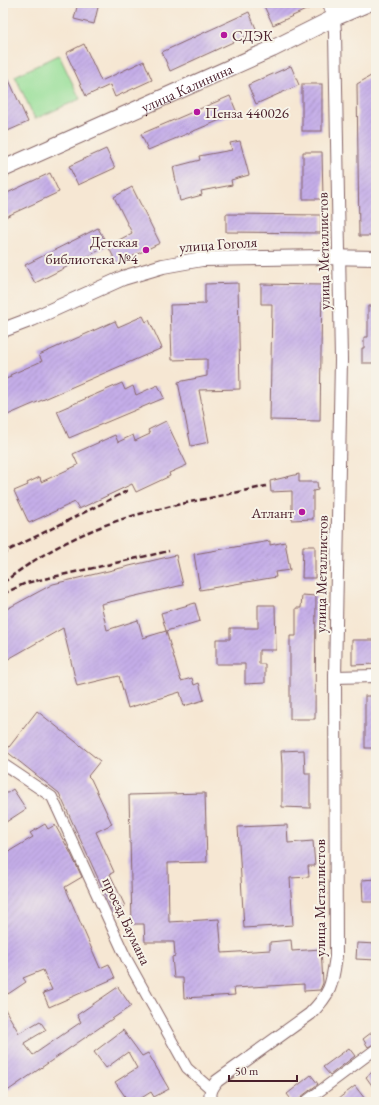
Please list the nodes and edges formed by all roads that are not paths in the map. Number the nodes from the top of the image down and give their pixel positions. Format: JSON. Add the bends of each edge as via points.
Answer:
{"nodes":[{"id":1,"x":329,"y":3,"type":"edge"},
{"id":2,"x":369,"y":3,"type":"edge"},
{"id":3,"x":334,"y":18,"type":"junction"},
{"id":4,"x":3,"y":169,"type":"edge"},
{"id":5,"x":339,"y":257,"type":"junction"},
{"id":6,"x":376,"y":258,"type":"edge"},
{"id":7,"x":3,"y":330,"type":"edge"},
{"id":8,"x":376,"y":676,"type":"edge"},
{"id":9,"x":335,"y":677,"type":"junction"},
{"id":10,"x":3,"y":764,"type":"edge"},
{"id":11,"x":376,"y":1049,"type":"edge"},
{"id":12,"x":211,"y":1089,"type":"junction"},
{"id":13,"x":212,"y":1102,"type":"edge"},
{"id":14,"x":305,"y":1102,"type":"edge"}],
"edges":[{"from":1,"to":3,"type":"street","name":"улица Металлистов"},
{"from":2,"to":3,"type":"main road","name":"улица Калинина"},
{"from":3,"to":4,"type":"main road","name":"улица Калинина","via":[[272,49]]},
{"from":3,"to":5,"type":"street","name":"улица Металлистов"},
{"from":5,"to":6,"type":"main road","name":"улица Гоголя"},
{"from":5,"to":7,"type":"main road","name":"улица Гоголя","via":[[202,259],[163,266],[123,278]]},
{"from":5,"to":9,"type":"street","name":"улица Металлистов","via":[[341,365]]},
{"from":8,"to":9,"type":"street"},
{"from":9,"to":12,"type":"street","name":"улица Металлистов","via":[[336,956],[331,985],[323,1001],[310,1014],[217,1081]]},
{"from":10,"to":12,"type":"street","name":"проезд Баумана","via":[[52,797],[126,958],[187,1068]]},
{"from":11,"to":14,"type":"street"},
{"from":12,"to":13,"type":"street"}]}
